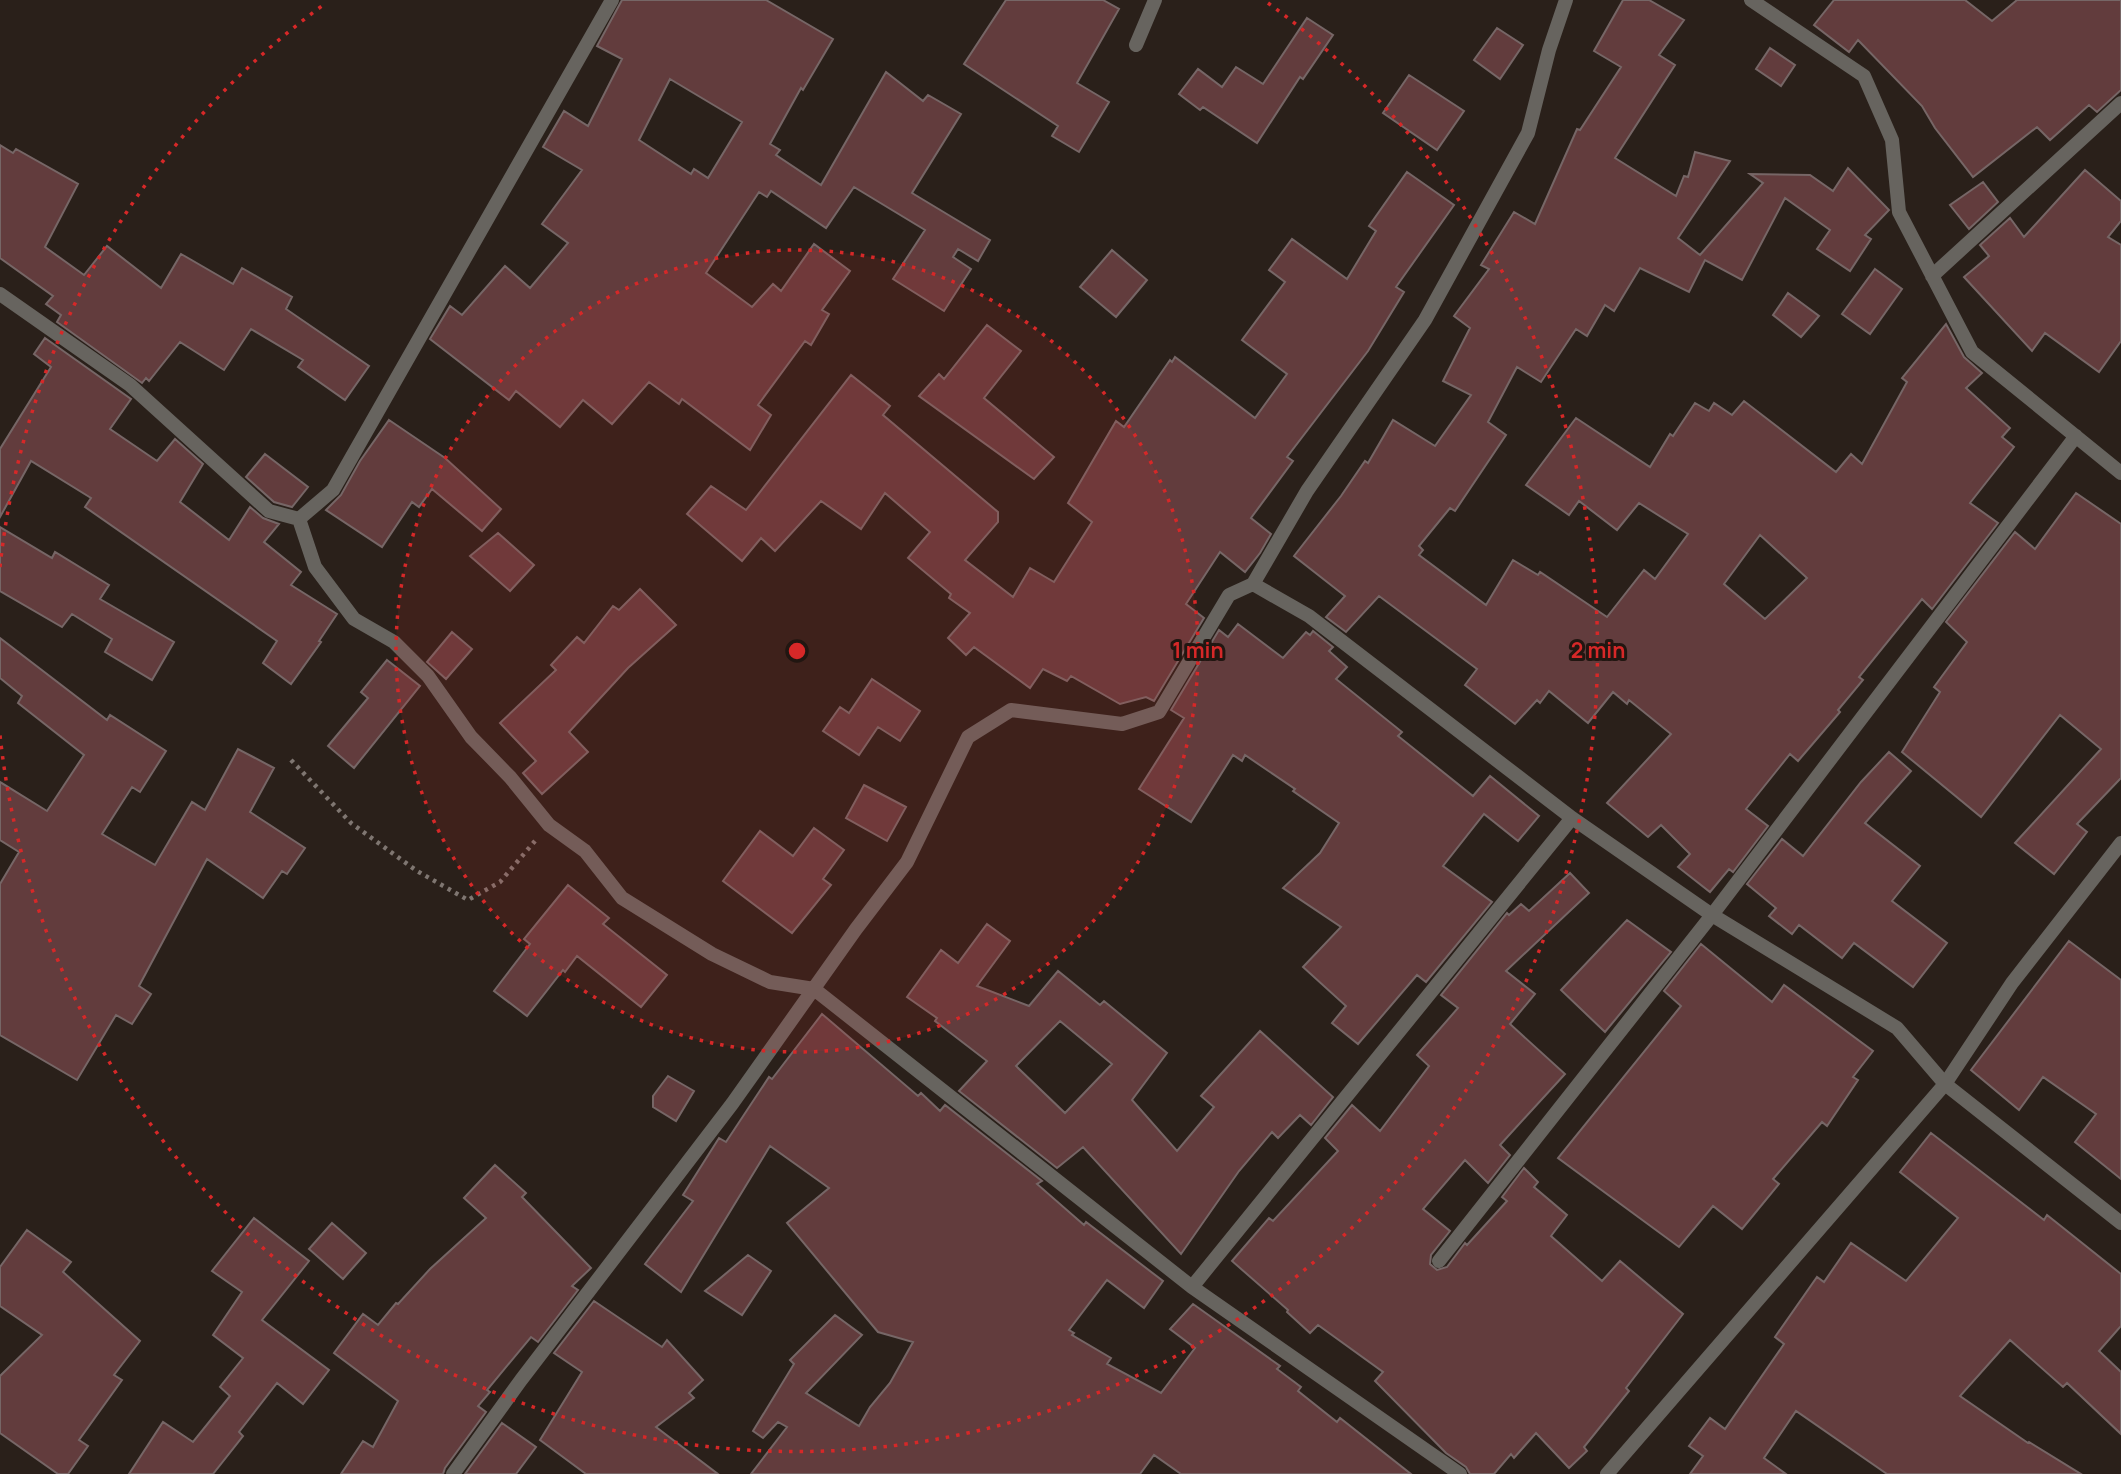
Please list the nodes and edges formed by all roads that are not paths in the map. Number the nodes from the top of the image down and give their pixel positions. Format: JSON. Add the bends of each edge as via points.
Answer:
{"nodes":[{"id":1,"x":612,"y":0,"type":"edge"},
{"id":2,"x":1155,"y":0,"type":"edge"},
{"id":3,"x":1566,"y":0,"type":"edge"},
{"id":4,"x":1751,"y":0,"type":"edge"},
{"id":5,"x":1136,"y":45,"type":"dead end"},
{"id":6,"x":2121,"y":103,"type":"edge"},
{"id":7,"x":1933,"y":276,"type":"junction"},
{"id":8,"x":0,"y":294,"type":"edge"},
{"id":9,"x":2076,"y":436,"type":"junction"},
{"id":10,"x":2121,"y":473,"type":"edge"},
{"id":11,"x":299,"y":519,"type":"junction"},
{"id":12,"x":1253,"y":584,"type":"junction"},
{"id":13,"x":1572,"y":818,"type":"junction"},
{"id":14,"x":2121,"y":843,"type":"edge"},
{"id":15,"x":1712,"y":915,"type":"junction"},
{"id":16,"x":814,"y":989,"type":"junction"},
{"id":17,"x":1945,"y":1084,"type":"junction"},
{"id":18,"x":2121,"y":1223,"type":"edge"},
{"id":19,"x":1439,"y":1261,"type":"dead end"},
{"id":20,"x":1192,"y":1287,"type":"junction"},
{"id":21,"x":453,"y":1474,"type":"edge"},
{"id":22,"x":1460,"y":1474,"type":"edge"},
{"id":23,"x":1607,"y":1474,"type":"edge"}],
"edges":[{"from":1,"to":11,"type":"street","via":[[332,490]]},
{"from":2,"to":5,"type":"street"},
{"from":3,"to":12,"type":"street","via":[[1528,133],[1425,320],[1307,491]]},
{"from":4,"to":7,"type":"street","via":[[1864,76],[1892,140],[1899,212]]},
{"from":6,"to":7,"type":"street"},
{"from":7,"to":9,"type":"street","via":[[1972,352]]},
{"from":8,"to":11,"type":"street","via":[[130,385],[269,511]]},
{"from":9,"to":10,"type":"street"},
{"from":9,"to":15,"type":"street"},
{"from":11,"to":16,"type":"street","via":[[315,567],[354,619],[394,642],[428,677],[471,737],[549,825],[585,851],[622,898],[712,954],[770,982]]},
{"from":12,"to":13,"type":"street","via":[[1309,616]]},
{"from":12,"to":16,"type":"street","via":[[1229,595],[1159,712],[1122,724],[1011,710],[968,737],[907,862]]},
{"from":13,"to":15,"type":"street"},
{"from":13,"to":20,"type":"street"},
{"from":14,"to":17,"type":"street","via":[[2012,984]]},
{"from":15,"to":17,"type":"street","via":[[1897,1028]]},
{"from":15,"to":19,"type":"street"},
{"from":16,"to":20,"type":"street"},
{"from":16,"to":21,"type":"street"},
{"from":17,"to":18,"type":"street"},
{"from":17,"to":23,"type":"street"},
{"from":20,"to":22,"type":"street"}]}
